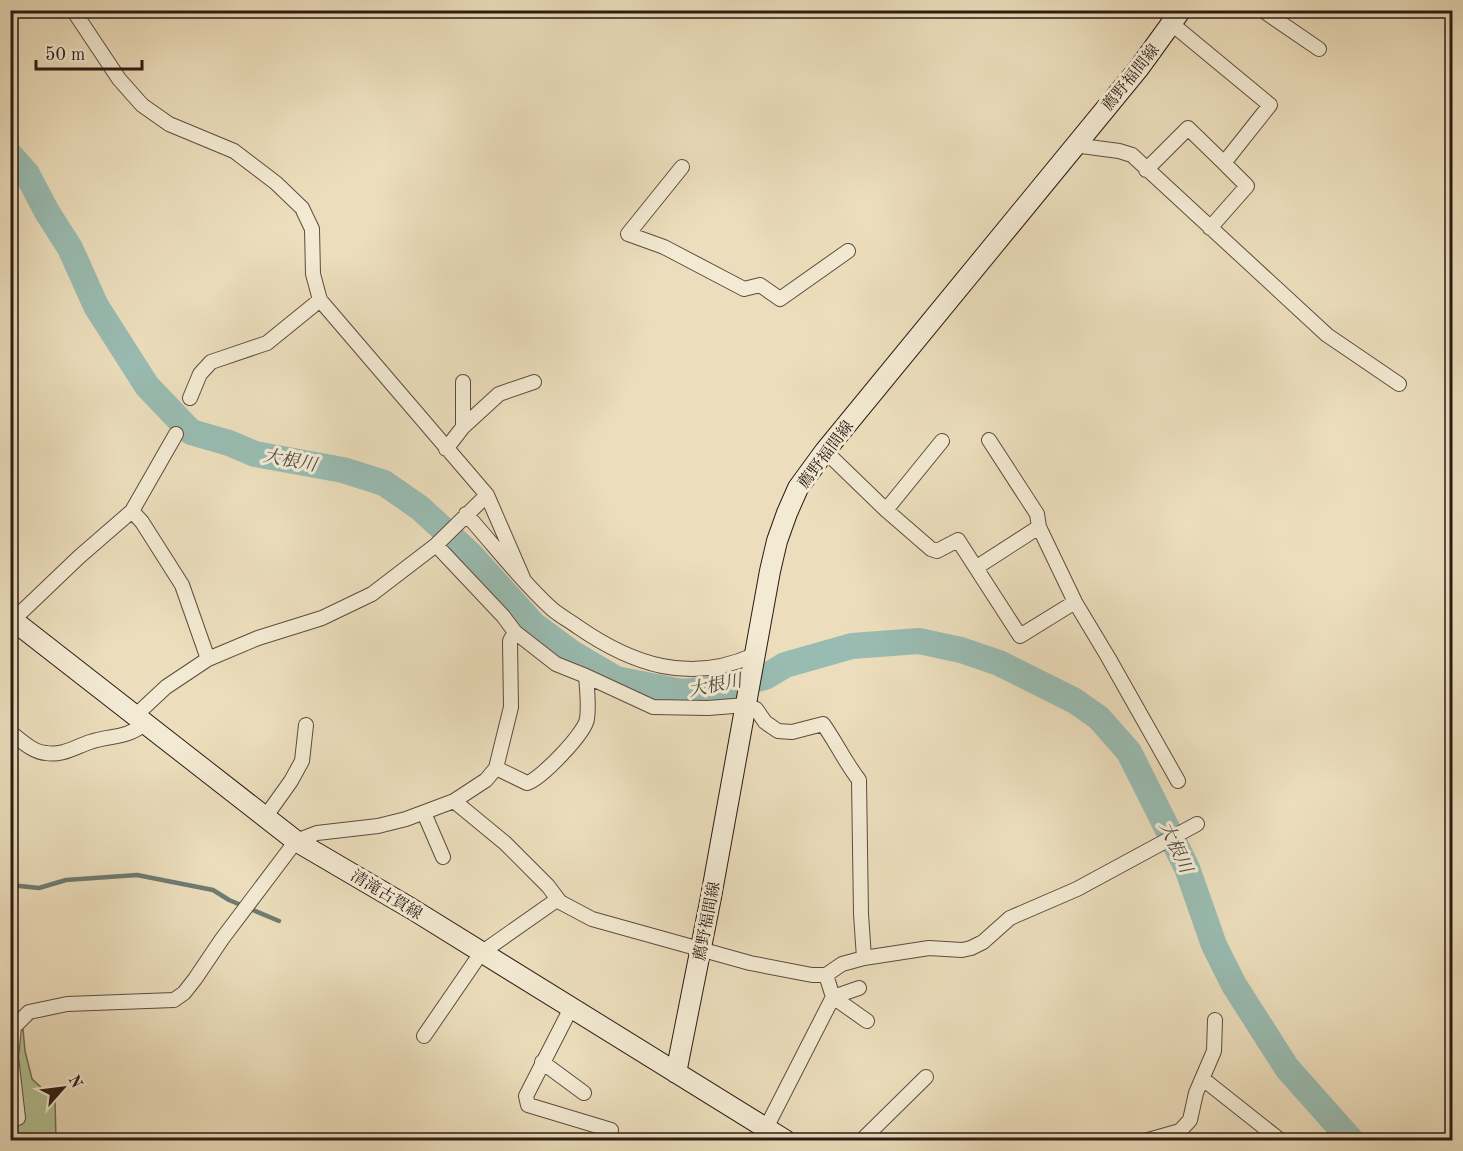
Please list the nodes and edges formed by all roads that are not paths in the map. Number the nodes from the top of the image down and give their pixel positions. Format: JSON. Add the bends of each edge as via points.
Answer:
{"nodes":[{"id":1,"x":73,"y":10,"type":"edge"},
{"id":2,"x":1262,"y":10,"type":"edge"},
{"id":3,"x":1173,"y":15,"type":"edge"},
{"id":4,"x":1319,"y":49,"type":"dead end"},
{"id":5,"x":1074,"y":145,"type":"junction"},
{"id":6,"x":1224,"y":163,"type":"junction"},
{"id":7,"x":682,"y":167,"type":"dead end"},
{"id":8,"x":1146,"y":170,"type":"junction"},
{"id":9,"x":1210,"y":228,"type":"junction"},
{"id":10,"x":848,"y":251,"type":"dead end"},
{"id":11,"x":321,"y":300,"type":"junction"},
{"id":12,"x":463,"y":382,"type":"dead end"},
{"id":13,"x":534,"y":382,"type":"dead end"},
{"id":14,"x":1399,"y":384,"type":"dead end"},
{"id":15,"x":190,"y":398,"type":"dead end"},
{"id":16,"x":464,"y":427,"type":"junction"},
{"id":17,"x":176,"y":434,"type":"dead end"},
{"id":18,"x":989,"y":440,"type":"dead end"},
{"id":19,"x":942,"y":441,"type":"dead end"},
{"id":20,"x":446,"y":449,"type":"junction"},
{"id":21,"x":825,"y":451,"type":"junction"},
{"id":22,"x":487,"y":495,"type":"junction"},
{"id":23,"x":886,"y":510,"type":"junction"},
{"id":24,"x":132,"y":511,"type":"junction"},
{"id":25,"x":466,"y":514,"type":"junction"},
{"id":26,"x":1040,"y":527,"type":"junction"},
{"id":27,"x":436,"y":545,"type":"junction"},
{"id":28,"x":977,"y":567,"type":"junction"},
{"id":29,"x":522,"y":578,"type":"junction"},
{"id":30,"x":1075,"y":602,"type":"junction"},
{"id":31,"x":12,"y":619,"type":"edge"},
{"id":32,"x":515,"y":632,"type":"junction"},
{"id":33,"x":754,"y":655,"type":"junction"},
{"id":34,"x":208,"y":659,"type":"junction"},
{"id":35,"x":586,"y":676,"type":"junction"},
{"id":36,"x":747,"y":699,"type":"junction"},
{"id":37,"x":141,"y":719,"type":"junction"},
{"id":38,"x":306,"y":725,"type":"dead end"},
{"id":39,"x":10,"y":732,"type":"edge"},
{"id":40,"x":496,"y":768,"type":"junction"},
{"id":41,"x":1178,"y":781,"type":"dead end"},
{"id":42,"x":454,"y":801,"type":"junction"},
{"id":43,"x":424,"y":813,"type":"junction"},
{"id":44,"x":266,"y":816,"type":"junction"},
{"id":45,"x":1197,"y":824,"type":"dead end"},
{"id":46,"x":296,"y":841,"type":"junction"},
{"id":47,"x":443,"y":857,"type":"dead end"},
{"id":48,"x":558,"y":899,"type":"junction"},
{"id":49,"x":700,"y":949,"type":"junction"},
{"id":50,"x":481,"y":952,"type":"junction"},
{"id":51,"x":864,"y":958,"type":"junction"},
{"id":52,"x":826,"y":975,"type":"junction"},
{"id":53,"x":859,"y":988,"type":"dead end"},
{"id":54,"x":833,"y":997,"type":"junction"},
{"id":55,"x":571,"y":1008,"type":"junction"},
{"id":56,"x":1215,"y":1020,"type":"dead end"},
{"id":57,"x":867,"y":1021,"type":"dead end"},
{"id":58,"x":424,"y":1036,"type":"dead end"},
{"id":59,"x":542,"y":1062,"type":"junction"},
{"id":60,"x":676,"y":1073,"type":"junction"},
{"id":61,"x":926,"y":1077,"type":"dead end"},
{"id":62,"x":1203,"y":1079,"type":"junction"},
{"id":63,"x":584,"y":1093,"type":"dead end"},
{"id":64,"x":18,"y":1118,"type":"dead end"},
{"id":65,"x":766,"y":1128,"type":"junction"},
{"id":66,"x":611,"y":1130,"type":"dead end"},
{"id":67,"x":785,"y":1140,"type":"edge"},
{"id":68,"x":862,"y":1140,"type":"edge"},
{"id":69,"x":1148,"y":1140,"type":"edge"},
{"id":70,"x":1280,"y":1140,"type":"edge"}],
"edges":[{"from":1,"to":11,"type":"street","via":[[119,79],[142,105],[169,124],[234,151],[303,208],[312,229],[313,274]]},
{"from":2,"to":4,"type":"street"},
{"from":3,"to":5,"type":"main road","name":"薦野福間線","via":[[1139,68]]},
{"from":3,"to":6,"type":"street","via":[[1270,105]]},
{"from":5,"to":8,"type":"street","via":[[1132,155]]},
{"from":5,"to":21,"type":"main road","name":"薦野福間線"},
{"from":6,"to":8,"type":"street","via":[[1188,128]]},
{"from":6,"to":9,"type":"street","via":[[1247,186]]},
{"from":7,"to":10,"type":"street","via":[[627,234],[664,247],[744,290],[760,285],[780,299]]},
{"from":8,"to":9,"type":"street"},
{"from":9,"to":14,"type":"street","via":[[1327,335]]},
{"from":11,"to":15,"type":"street","via":[[267,343],[211,362],[200,374]]},
{"from":11,"to":20,"type":"street"},
{"from":12,"to":16,"type":"street"},
{"from":13,"to":16,"type":"street","via":[[499,394]]},
{"from":16,"to":20,"type":"street"},
{"from":17,"to":24,"type":"street"},
{"from":18,"to":26,"type":"street","via":[[1037,514]]},
{"from":19,"to":23,"type":"street"},
{"from":20,"to":22,"type":"street"},
{"from":21,"to":23,"type":"street"},
{"from":21,"to":33,"type":"main road","name":"薦野福間線","via":[[798,488],[777,541]]},
{"from":22,"to":25,"type":"street"},
{"from":22,"to":29,"type":"street"},
{"from":23,"to":28,"type":"street","via":[[931,549],[937,551],[958,540]]},
{"from":24,"to":31,"type":"street"},
{"from":24,"to":34,"type":"street","via":[[182,585]]},
{"from":25,"to":27,"type":"street"},
{"from":25,"to":29,"type":"street"},
{"from":26,"to":28,"type":"street"},
{"from":26,"to":30,"type":"street"},
{"from":27,"to":32,"type":"street"},
{"from":27,"to":34,"type":"street","via":[[372,594],[322,618]]},
{"from":28,"to":30,"type":"street","via":[[1020,636]]},
{"from":29,"to":33,"type":"street","via":[[553,610],[619,653],[642,662],[675,670],[705,669]]},
{"from":30,"to":41,"type":"street"},
{"from":31,"to":37,"type":"main road","name":"清滝古賀線"},
{"from":32,"to":35,"type":"street","via":[[556,664]]},
{"from":32,"to":40,"type":"street","via":[[510,641],[511,707]]},
{"from":33,"to":36,"type":"main road","name":"薦野福間線"},
{"from":34,"to":37,"type":"street","via":[[166,687]]},
{"from":35,"to":36,"type":"street","via":[[653,707],[708,708]]},
{"from":35,"to":40,"type":"street","via":[[587,720],[582,731],[542,775],[527,783]]},
{"from":36,"to":49,"type":"main road","name":"薦野福間線"},
{"from":36,"to":51,"type":"street","via":[[765,722],[778,731],[792,732],[823,724],[859,780]]},
{"from":37,"to":39,"type":"street","via":[[135,731],[57,753],[35,750]]},
{"from":37,"to":44,"type":"main road","name":"清滝古賀線"},
{"from":38,"to":44,"type":"street","via":[[302,761]]},
{"from":40,"to":42,"type":"street","via":[[480,785]]},
{"from":42,"to":43,"type":"street"},
{"from":42,"to":48,"type":"street","via":[[505,843]]},
{"from":43,"to":46,"type":"street","via":[[378,826],[317,833]]},
{"from":43,"to":47,"type":"street"},
{"from":44,"to":46,"type":"main road","name":"清滝古賀線"},
{"from":45,"to":51,"type":"street","via":[[1077,889],[1010,918],[971,948],[929,948]]},
{"from":46,"to":50,"type":"main road","name":"清滝古賀線"},
{"from":46,"to":64,"type":"street","via":[[179,998],[67,1004],[29,1012],[14,1027],[11,1057]]},
{"from":48,"to":49,"type":"street","via":[[592,919]]},
{"from":48,"to":50,"type":"street"},
{"from":49,"to":52,"type":"street","via":[[750,963]]},
{"from":49,"to":60,"type":"main road","name":"薦野福間線"},
{"from":50,"to":55,"type":"main road","name":"清滝古賀線"},
{"from":50,"to":58,"type":"street"},
{"from":51,"to":52,"type":"street","via":[[842,964]]},
{"from":52,"to":54,"type":"street"},
{"from":53,"to":54,"type":"street"},
{"from":54,"to":57,"type":"street"},
{"from":54,"to":65,"type":"street"},
{"from":55,"to":59,"type":"street"},
{"from":55,"to":60,"type":"main road","name":"清滝古賀線"},
{"from":56,"to":62,"type":"street","via":[[1214,1051]]},
{"from":59,"to":63,"type":"street"},
{"from":59,"to":66,"type":"street","via":[[526,1096],[528,1105]]},
{"from":60,"to":65,"type":"main road","name":"清滝古賀線"},
{"from":61,"to":68,"type":"street"},
{"from":62,"to":69,"type":"street","via":[[1190,1120],[1180,1131]]},
{"from":62,"to":70,"type":"street"},
{"from":65,"to":67,"type":"main road","name":"清滝古賀線"}]}
